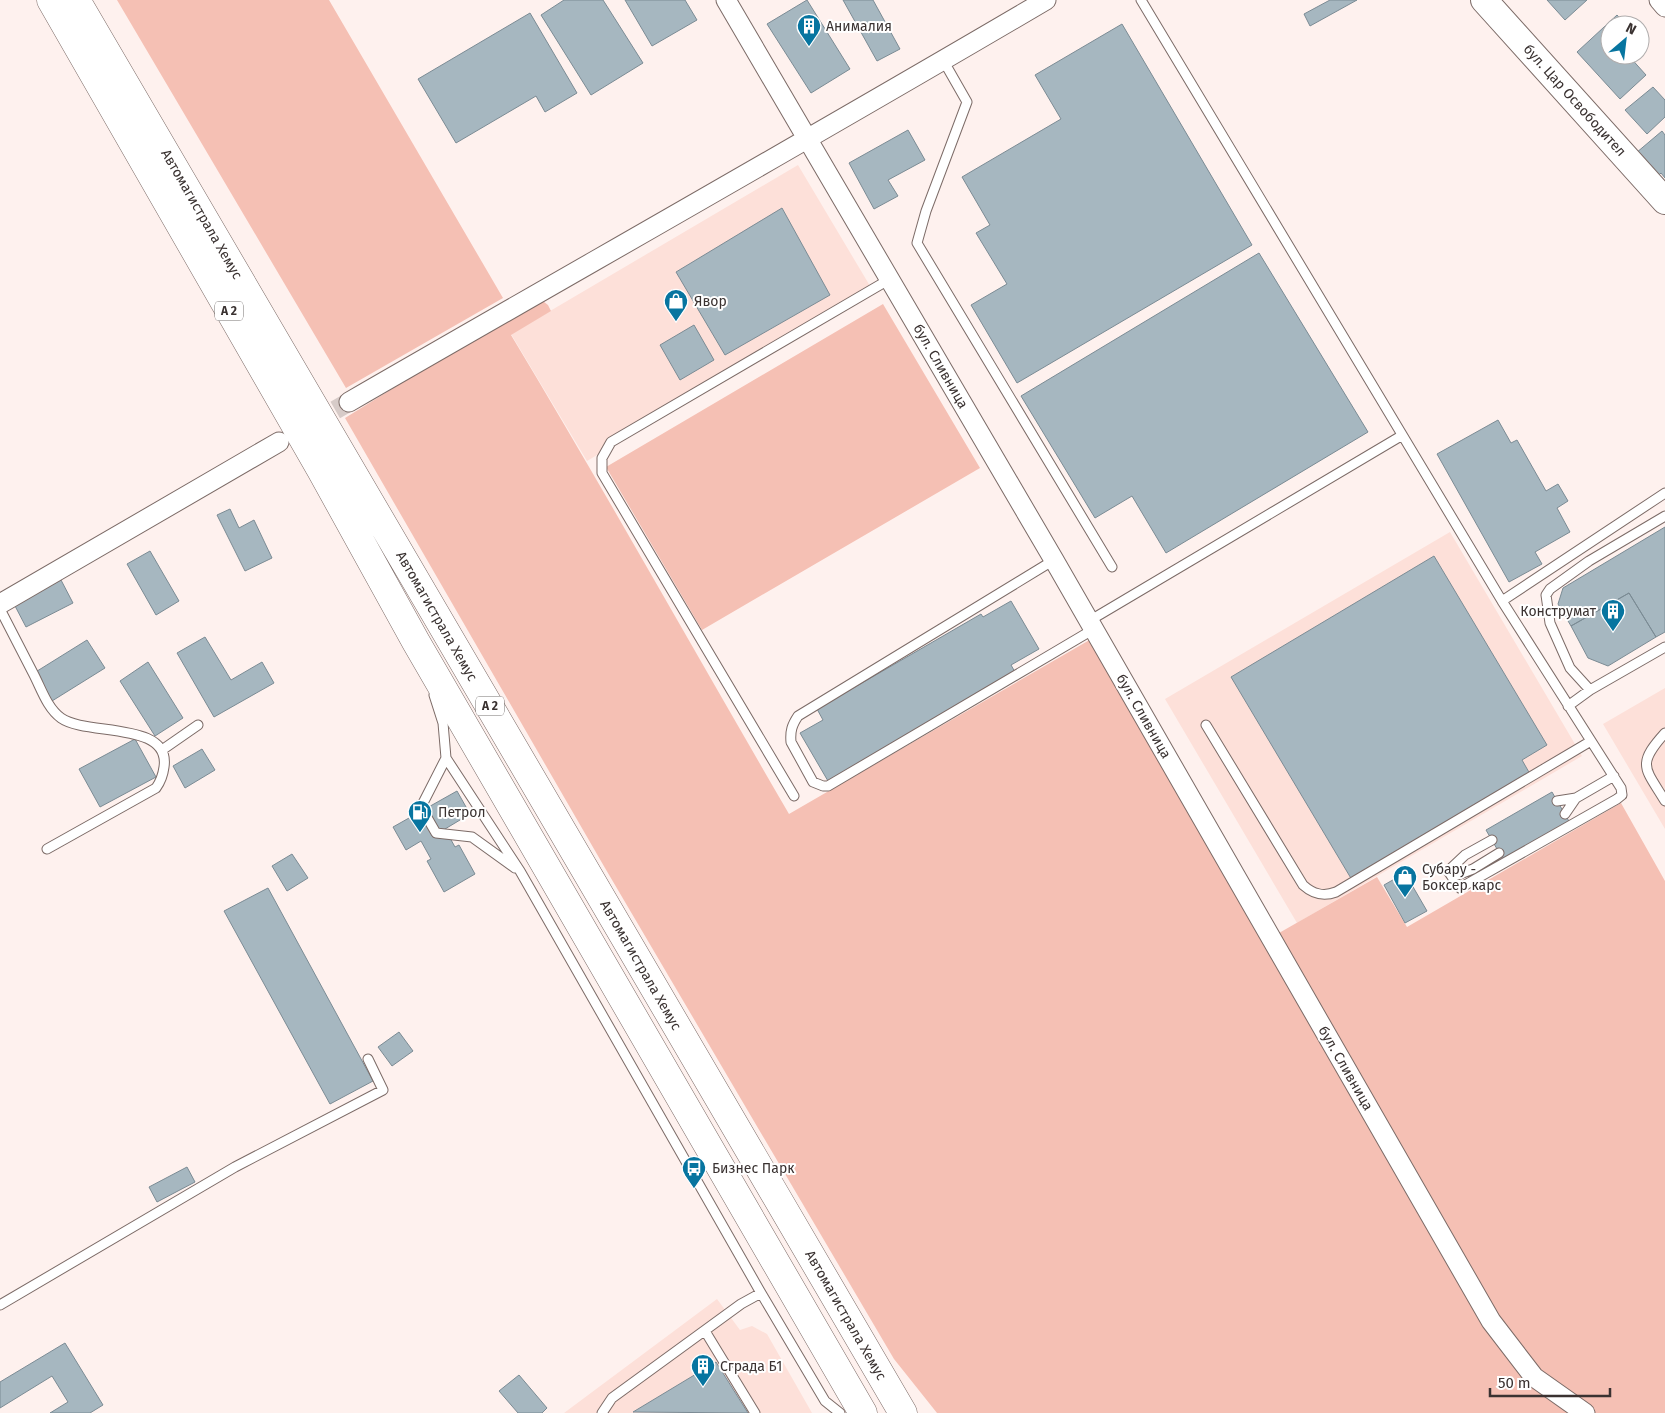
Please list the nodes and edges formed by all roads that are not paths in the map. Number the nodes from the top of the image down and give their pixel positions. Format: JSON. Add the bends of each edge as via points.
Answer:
{"nodes":[{"id":1,"x":51,"y":0,"type":"edge"},
{"id":2,"x":76,"y":0,"type":"edge"},
{"id":3,"x":726,"y":0,"type":"edge"},
{"id":4,"x":1046,"y":0,"type":"edge"},
{"id":5,"x":1141,"y":0,"type":"edge"},
{"id":6,"x":1484,"y":0,"type":"edge"},
{"id":7,"x":1658,"y":0,"type":"edge"},
{"id":8,"x":1665,"y":7,"type":"edge"},
{"id":9,"x":943,"y":60,"type":"junction"},
{"id":10,"x":808,"y":139,"type":"junction"},
{"id":11,"x":1665,"y":201,"type":"edge"},
{"id":12,"x":890,"y":279,"type":"junction"},
{"id":13,"x":349,"y":402,"type":"tunnel mouth"},
{"id":14,"x":1401,"y":436,"type":"junction"},
{"id":15,"x":279,"y":442,"type":"dead end"},
{"id":16,"x":1665,"y":493,"type":"edge"},
{"id":17,"x":1665,"y":516,"type":"edge"},
{"id":18,"x":1054,"y":560,"type":"junction"},
{"id":19,"x":1112,"y":567,"type":"dead end"},
{"id":20,"x":1502,"y":601,"type":"junction"},
{"id":21,"x":0,"y":604,"type":"edge"},
{"id":22,"x":0,"y":609,"type":"edge"},
{"id":23,"x":1092,"y":625,"type":"junction"},
{"id":24,"x":416,"y":642,"type":"junction"},
{"id":25,"x":1665,"y":646,"type":"edge"},
{"id":26,"x":1590,"y":690,"type":"junction"},
{"id":27,"x":1568,"y":706,"type":"junction"},
{"id":28,"x":198,"y":724,"type":"dead end"},
{"id":29,"x":1206,"y":725,"type":"dead end"},
{"id":30,"x":1665,"y":733,"type":"edge"},
{"id":31,"x":1591,"y":741,"type":"junction"},
{"id":32,"x":162,"y":750,"type":"junction"},
{"id":33,"x":446,"y":758,"type":"junction"},
{"id":34,"x":1614,"y":776,"type":"junction"},
{"id":35,"x":794,"y":796,"type":"dead end"},
{"id":36,"x":1576,"y":798,"type":"junction"},
{"id":37,"x":1557,"y":801,"type":"dead end"},
{"id":38,"x":1665,"y":801,"type":"edge"},
{"id":39,"x":1565,"y":814,"type":"dead end"},
{"id":40,"x":1492,"y":840,"type":"dead end"},
{"id":41,"x":47,"y":849,"type":"dead end"},
{"id":42,"x":1500,"y":852,"type":"dead end"},
{"id":43,"x":520,"y":871,"type":"junction"},
{"id":44,"x":1452,"y":877,"type":"junction"},
{"id":45,"x":368,"y":1059,"type":"dead end"},
{"id":46,"x":761,"y":1292,"type":"junction"},
{"id":47,"x":0,"y":1304,"type":"edge"},
{"id":48,"x":705,"y":1331,"type":"junction"},
{"id":49,"x":602,"y":1413,"type":"edge"},
{"id":50,"x":755,"y":1413,"type":"edge"},
{"id":51,"x":840,"y":1413,"type":"edge"},
{"id":52,"x":863,"y":1413,"type":"edge"},
{"id":53,"x":903,"y":1413,"type":"edge"},
{"id":54,"x":1585,"y":1413,"type":"edge"}],
"edges":[{"from":1,"to":24,"type":"highway","name":"Автомагистрала Хемус","number":"A 2"},
{"from":2,"to":53,"type":"highway","name":"Автомагистрала Хемус","number":"A 2"},
{"from":3,"to":10,"type":"street","name":"бул. Сливница"},
{"from":4,"to":9,"type":"street"},
{"from":5,"to":14,"type":"lane"},
{"from":6,"to":11,"type":"main road","name":"бул. Цар Освободител"},
{"from":7,"to":8,"type":"street"},
{"from":9,"to":10,"type":"street"},
{"from":9,"to":19,"type":"lane","via":[[967,102],[926,210],[917,243]]},
{"from":10,"to":12,"type":"street","name":"бул. Сливница"},
{"from":10,"to":13,"type":"street"},
{"from":12,"to":18,"type":"street","name":"бул. Сливница"},
{"from":12,"to":35,"type":"lane","via":[[611,442],[602,458],[602,473]]},
{"from":14,"to":20,"type":"lane"},
{"from":14,"to":23,"type":"lane"},
{"from":15,"to":21,"type":"street"},
{"from":16,"to":20,"type":"lane"},
{"from":17,"to":26,"type":"lane","via":[[1589,561],[1546,595],[1550,623],[1570,668]]},
{"from":18,"to":23,"type":"street","name":"бул. Сливница"},
{"from":18,"to":23,"type":"lane","via":[[798,716],[792,725],[791,742],[813,782],[828,786]]},
{"from":20,"to":27,"type":"lane"},
{"from":22,"to":32,"type":"lane","via":[[48,704],[61,718],[78,726],[135,734]]},
{"from":23,"to":54,"type":"street","name":"бул. Сливница","via":[[1491,1321],[1534,1377]]},
{"from":24,"to":33,"type":"lane","via":[[443,723]]},
{"from":24,"to":52,"type":"highway","name":"Автомагистрала Хемус","number":"A 2"},
{"from":25,"to":26,"type":"lane"},
{"from":26,"to":27,"type":"lane"},
{"from":27,"to":31,"type":"lane"},
{"from":28,"to":32,"type":"lane"},
{"from":29,"to":31,"type":"lane","via":[[1303,885],[1310,892],[1328,895]]},
{"from":30,"to":38,"type":"lane","via":[[1648,755],[1646,770]]},
{"from":31,"to":34,"type":"lane"},
{"from":32,"to":41,"type":"lane","via":[[165,760],[161,781],[156,788]]},
{"from":33,"to":43,"type":"lane"},
{"from":33,"to":43,"type":"lane","via":[[421,808],[436,833],[472,837]]},
{"from":34,"to":36,"type":"lane"},
{"from":34,"to":44,"type":"lane","via":[[1622,794],[1617,800],[1460,888]]},
{"from":36,"to":37,"type":"lane"},
{"from":36,"to":39,"type":"lane"},
{"from":40,"to":44,"type":"lane","via":[[1464,856],[1448,871]]},
{"from":42,"to":44,"type":"lane","via":[[1473,869]]},
{"from":43,"to":46,"type":"lane"},
{"from":45,"to":47,"type":"lane","via":[[383,1090],[235,1166]]},
{"from":46,"to":48,"type":"lane"},
{"from":46,"to":51,"type":"lane","via":[[825,1401]]},
{"from":48,"to":49,"type":"lane","via":[[612,1398]]},
{"from":48,"to":50,"type":"lane"}]}
